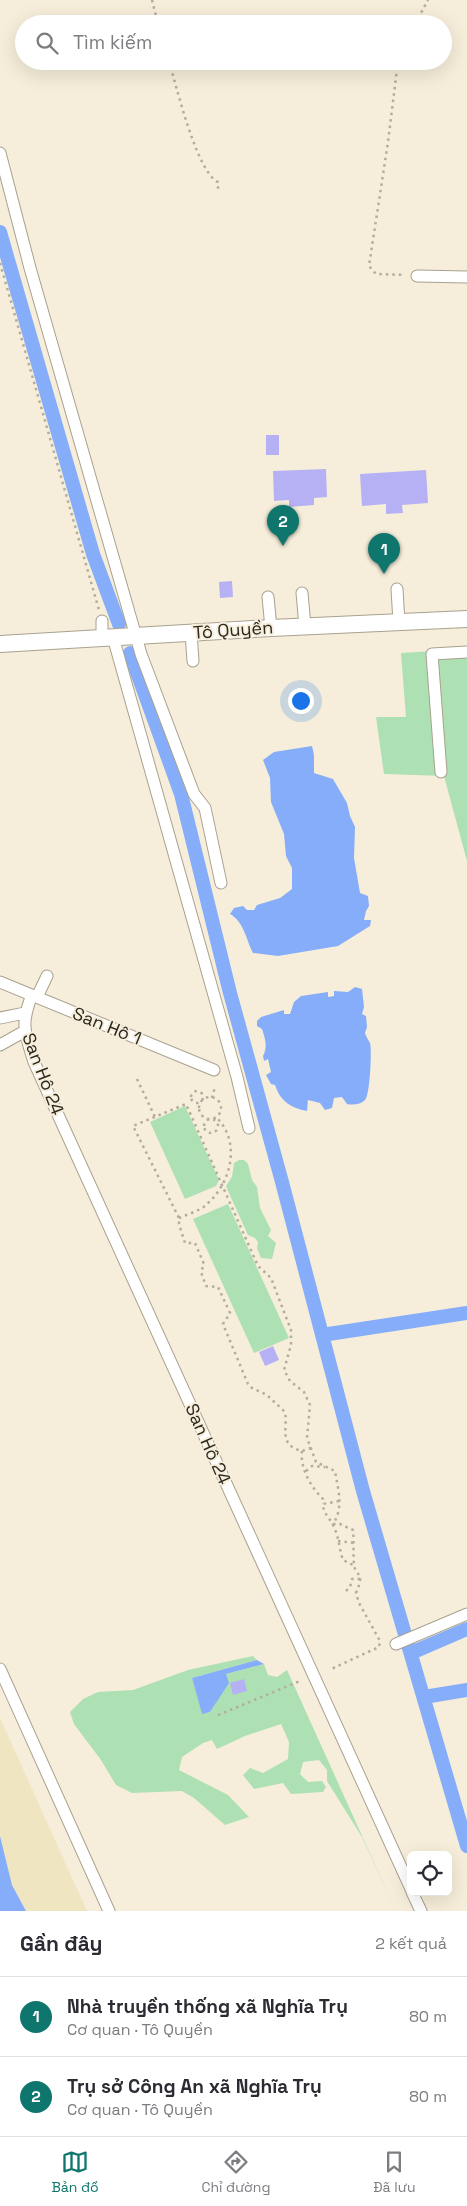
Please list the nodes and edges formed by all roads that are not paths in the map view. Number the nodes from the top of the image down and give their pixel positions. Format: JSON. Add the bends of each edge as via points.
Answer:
{"nodes":[{"id":1,"x":0,"y":153,"type":"edge"},
{"id":2,"x":417,"y":276,"type":"road end"},
{"id":3,"x":467,"y":277,"type":"edge"},
{"id":4,"x":397,"y":589,"type":"dead end"},
{"id":5,"x":302,"y":593,"type":"dead end"},
{"id":6,"x":268,"y":597,"type":"dead end"},
{"id":7,"x":467,"y":619,"type":"edge"},
{"id":8,"x":398,"y":622,"type":"junction"},
{"id":9,"x":305,"y":626,"type":"junction"},
{"id":10,"x":270,"y":628,"type":"junction"},
{"id":11,"x":106,"y":632,"type":"junction"},
{"id":12,"x":191,"y":633,"type":"junction"},
{"id":13,"x":136,"y":636,"type":"junction"},
{"id":14,"x":0,"y":644,"type":"edge"},
{"id":15,"x":467,"y":652,"type":"edge"},
{"id":16,"x":193,"y":661,"type":"dead end"},
{"id":17,"x":441,"y":772,"type":"dead end"},
{"id":18,"x":221,"y":883,"type":"dead end"},
{"id":19,"x":46,"y":976,"type":"dead end"},
{"id":20,"x":0,"y":982,"type":"edge"},
{"id":21,"x":34,"y":996,"type":"junction"},
{"id":22,"x":25,"y":1013,"type":"junction"},
{"id":23,"x":0,"y":1018,"type":"edge"},
{"id":24,"x":25,"y":1031,"type":"junction"},
{"id":25,"x":0,"y":1044,"type":"edge"},
{"id":26,"x":214,"y":1070,"type":"dead end"},
{"id":27,"x":249,"y":1128,"type":"dead end"},
{"id":28,"x":467,"y":1614,"type":"edge"},
{"id":29,"x":400,"y":1643,"type":"dead end"},
{"id":30,"x":0,"y":1669,"type":"edge"},
{"id":31,"x":407,"y":1880,"type":"edge"},
{"id":32,"x":414,"y":1896,"type":"edge"},
{"id":33,"x":109,"y":1911,"type":"edge"},
{"id":34,"x":421,"y":1911,"type":"edge"}],
"edges":[{"from":1,"to":13,"type":"street"},
{"from":2,"to":3,"type":"street"},
{"from":4,"to":8,"type":"street"},
{"from":5,"to":9,"type":"street"},
{"from":6,"to":10,"type":"street"},
{"from":7,"to":8,"type":"main road","name":"Tô Quyền"},
{"from":8,"to":9,"type":"main road","name":"Tô Quyền"},
{"from":9,"to":10,"type":"main road","name":"Tô Quyền"},
{"from":10,"to":12,"type":"main road","name":"Tô Quyền"},
{"from":11,"to":13,"type":"main road","name":"Tô Quyền"},
{"from":11,"to":14,"type":"main road","name":"Tô Quyền"},
{"from":11,"to":27,"type":"street","via":[[237,1077]]},
{"from":12,"to":13,"type":"main road","name":"Tô Quyền"},
{"from":12,"to":16,"type":"street"},
{"from":13,"to":18,"type":"street","via":[[194,794],[205,808]]},
{"from":15,"to":17,"type":"street","via":[[432,654]]},
{"from":19,"to":21,"type":"street","name":"San Hô 24"},
{"from":20,"to":21,"type":"street","name":"San Hô 1"},
{"from":21,"to":22,"type":"street","name":"San Hô 24"},
{"from":21,"to":26,"type":"street","name":"San Hô 1"},
{"from":22,"to":23,"type":"street"},
{"from":22,"to":24,"type":"street","name":"San Hô 24"},
{"from":24,"to":25,"type":"street"},
{"from":24,"to":31,"type":"street","name":"San Hô 24","via":[[34,1062]]},
{"from":28,"to":29,"type":"street"},
{"from":30,"to":33,"type":"street"},
{"from":32,"to":34,"type":"street","name":"San Hô 24"}]}
